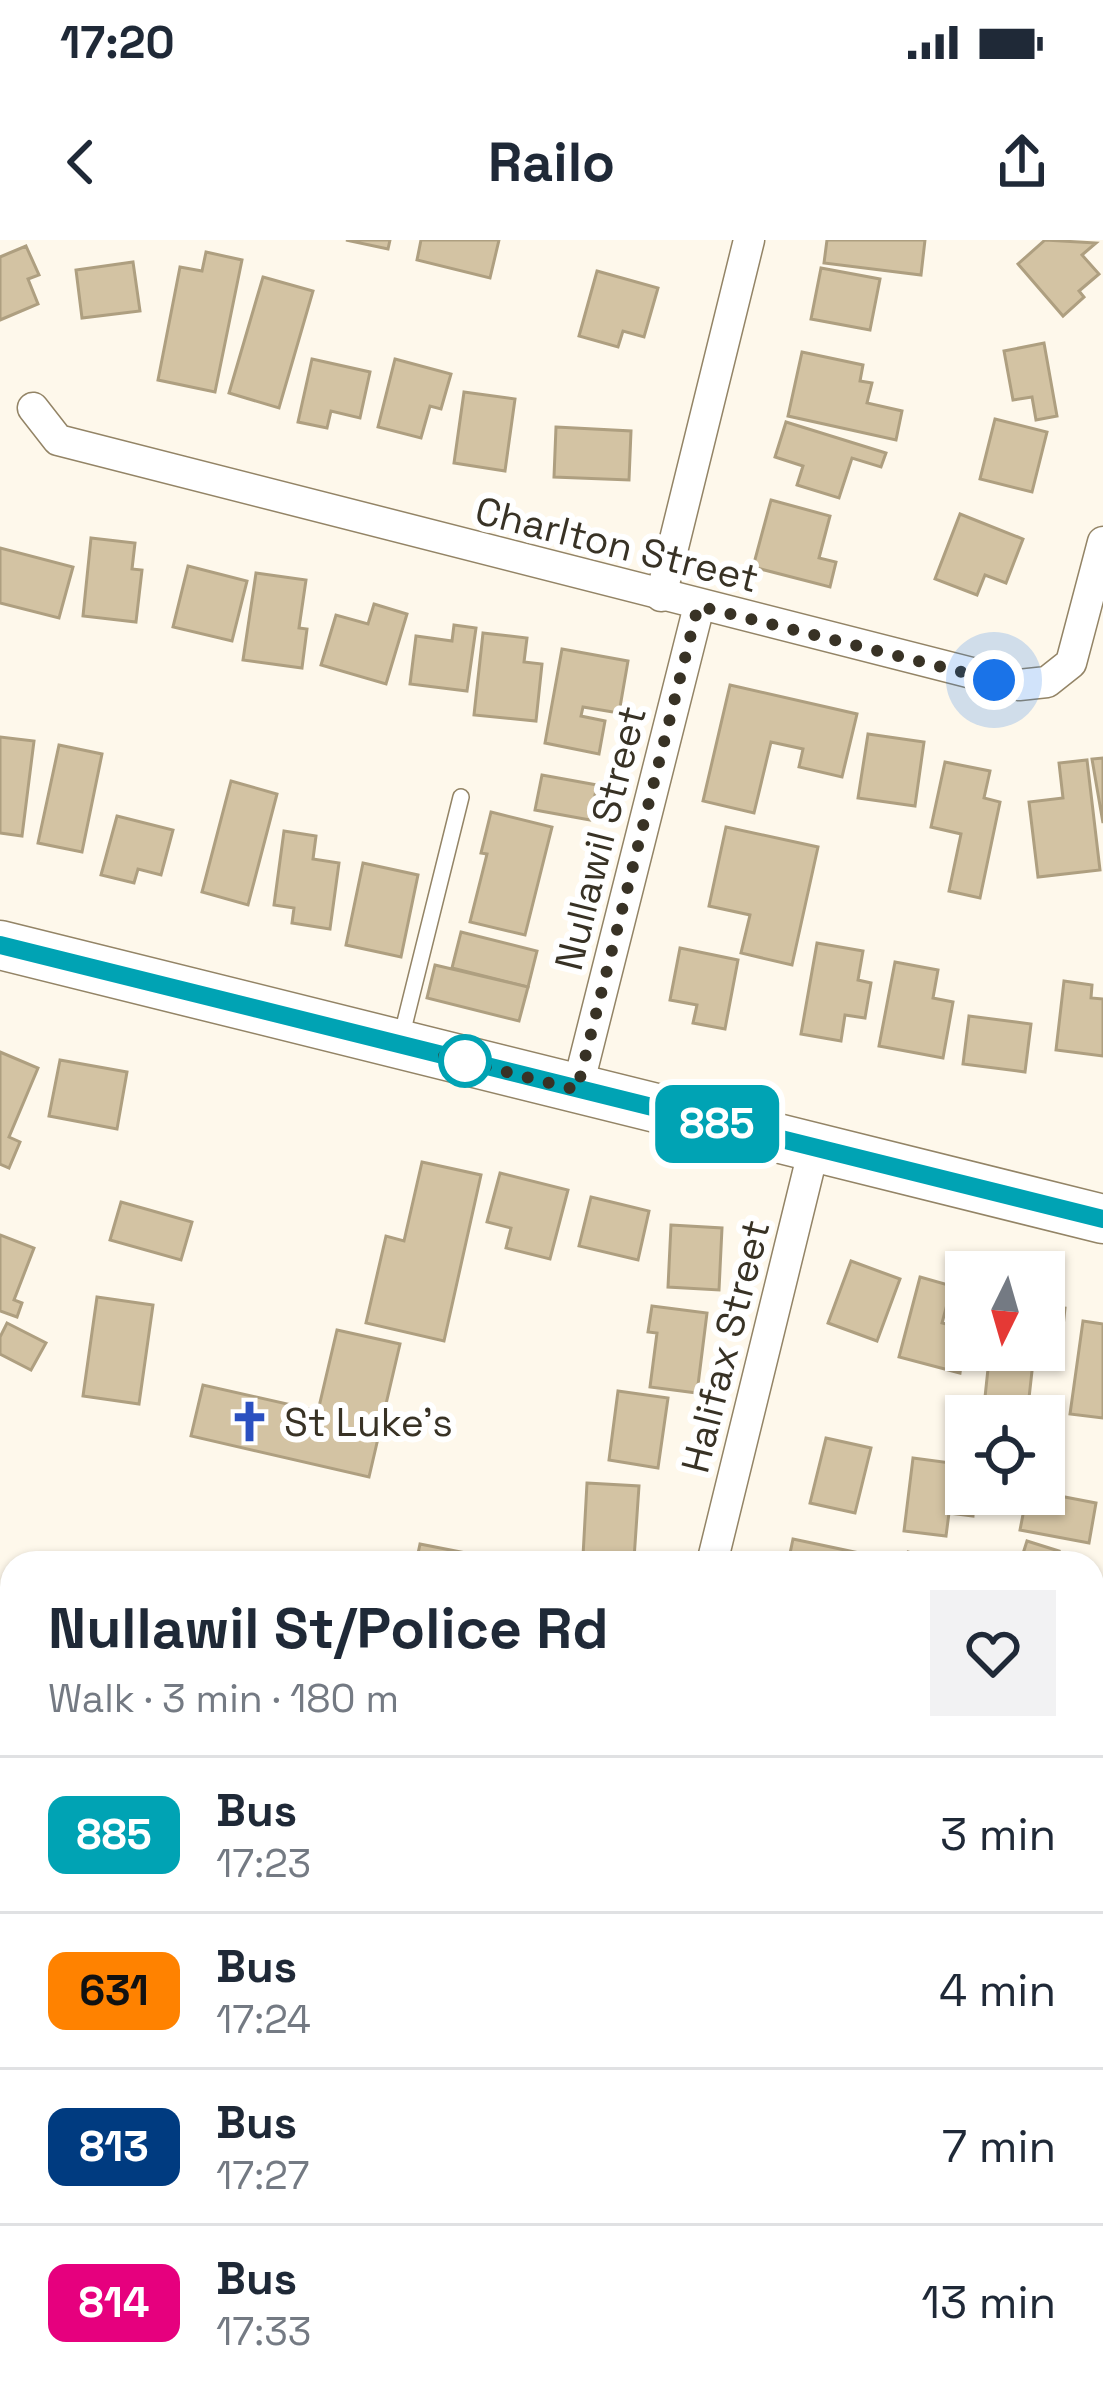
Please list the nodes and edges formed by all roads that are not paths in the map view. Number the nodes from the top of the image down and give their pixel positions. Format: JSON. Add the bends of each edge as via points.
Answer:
{"nodes":[{"id":1,"x":749,"y":240,"type":"edge"},
{"id":2,"x":33,"y":408,"type":"dead end"},
{"id":3,"x":1103,"y":542,"type":"edge"},
{"id":4,"x":661,"y":596,"type":"junction"},
{"id":5,"x":698,"y":606,"type":"junction"},
{"id":6,"x":461,"y":797,"type":"dead end"},
{"id":7,"x":0,"y":945,"type":"edge"},
{"id":8,"x":399,"y":1045,"type":"junction"},
{"id":9,"x":577,"y":1090,"type":"junction"},
{"id":10,"x":814,"y":1148,"type":"junction"},
{"id":11,"x":1103,"y":1219,"type":"edge"},
{"id":12,"x":715,"y":1551,"type":"edge"}],
"edges":[{"from":1,"to":4,"type":"street"},
{"from":2,"to":4,"type":"street","name":"Charlton Street","via":[[58,440]]},
{"from":3,"to":5,"type":"street","name":"Charlton Street","via":[[1071,663],[1032,686]]},
{"from":4,"to":5,"type":"street","name":"Charlton Street"},
{"from":5,"to":9,"type":"street","name":"Nullawil Street"},
{"from":6,"to":8,"type":"lane"},
{"from":7,"to":8,"type":"main road"},
{"from":8,"to":9,"type":"main road"},
{"from":9,"to":10,"type":"main road"},
{"from":10,"to":11,"type":"main road"},
{"from":10,"to":12,"type":"street","name":"Halifax Street"}]}
